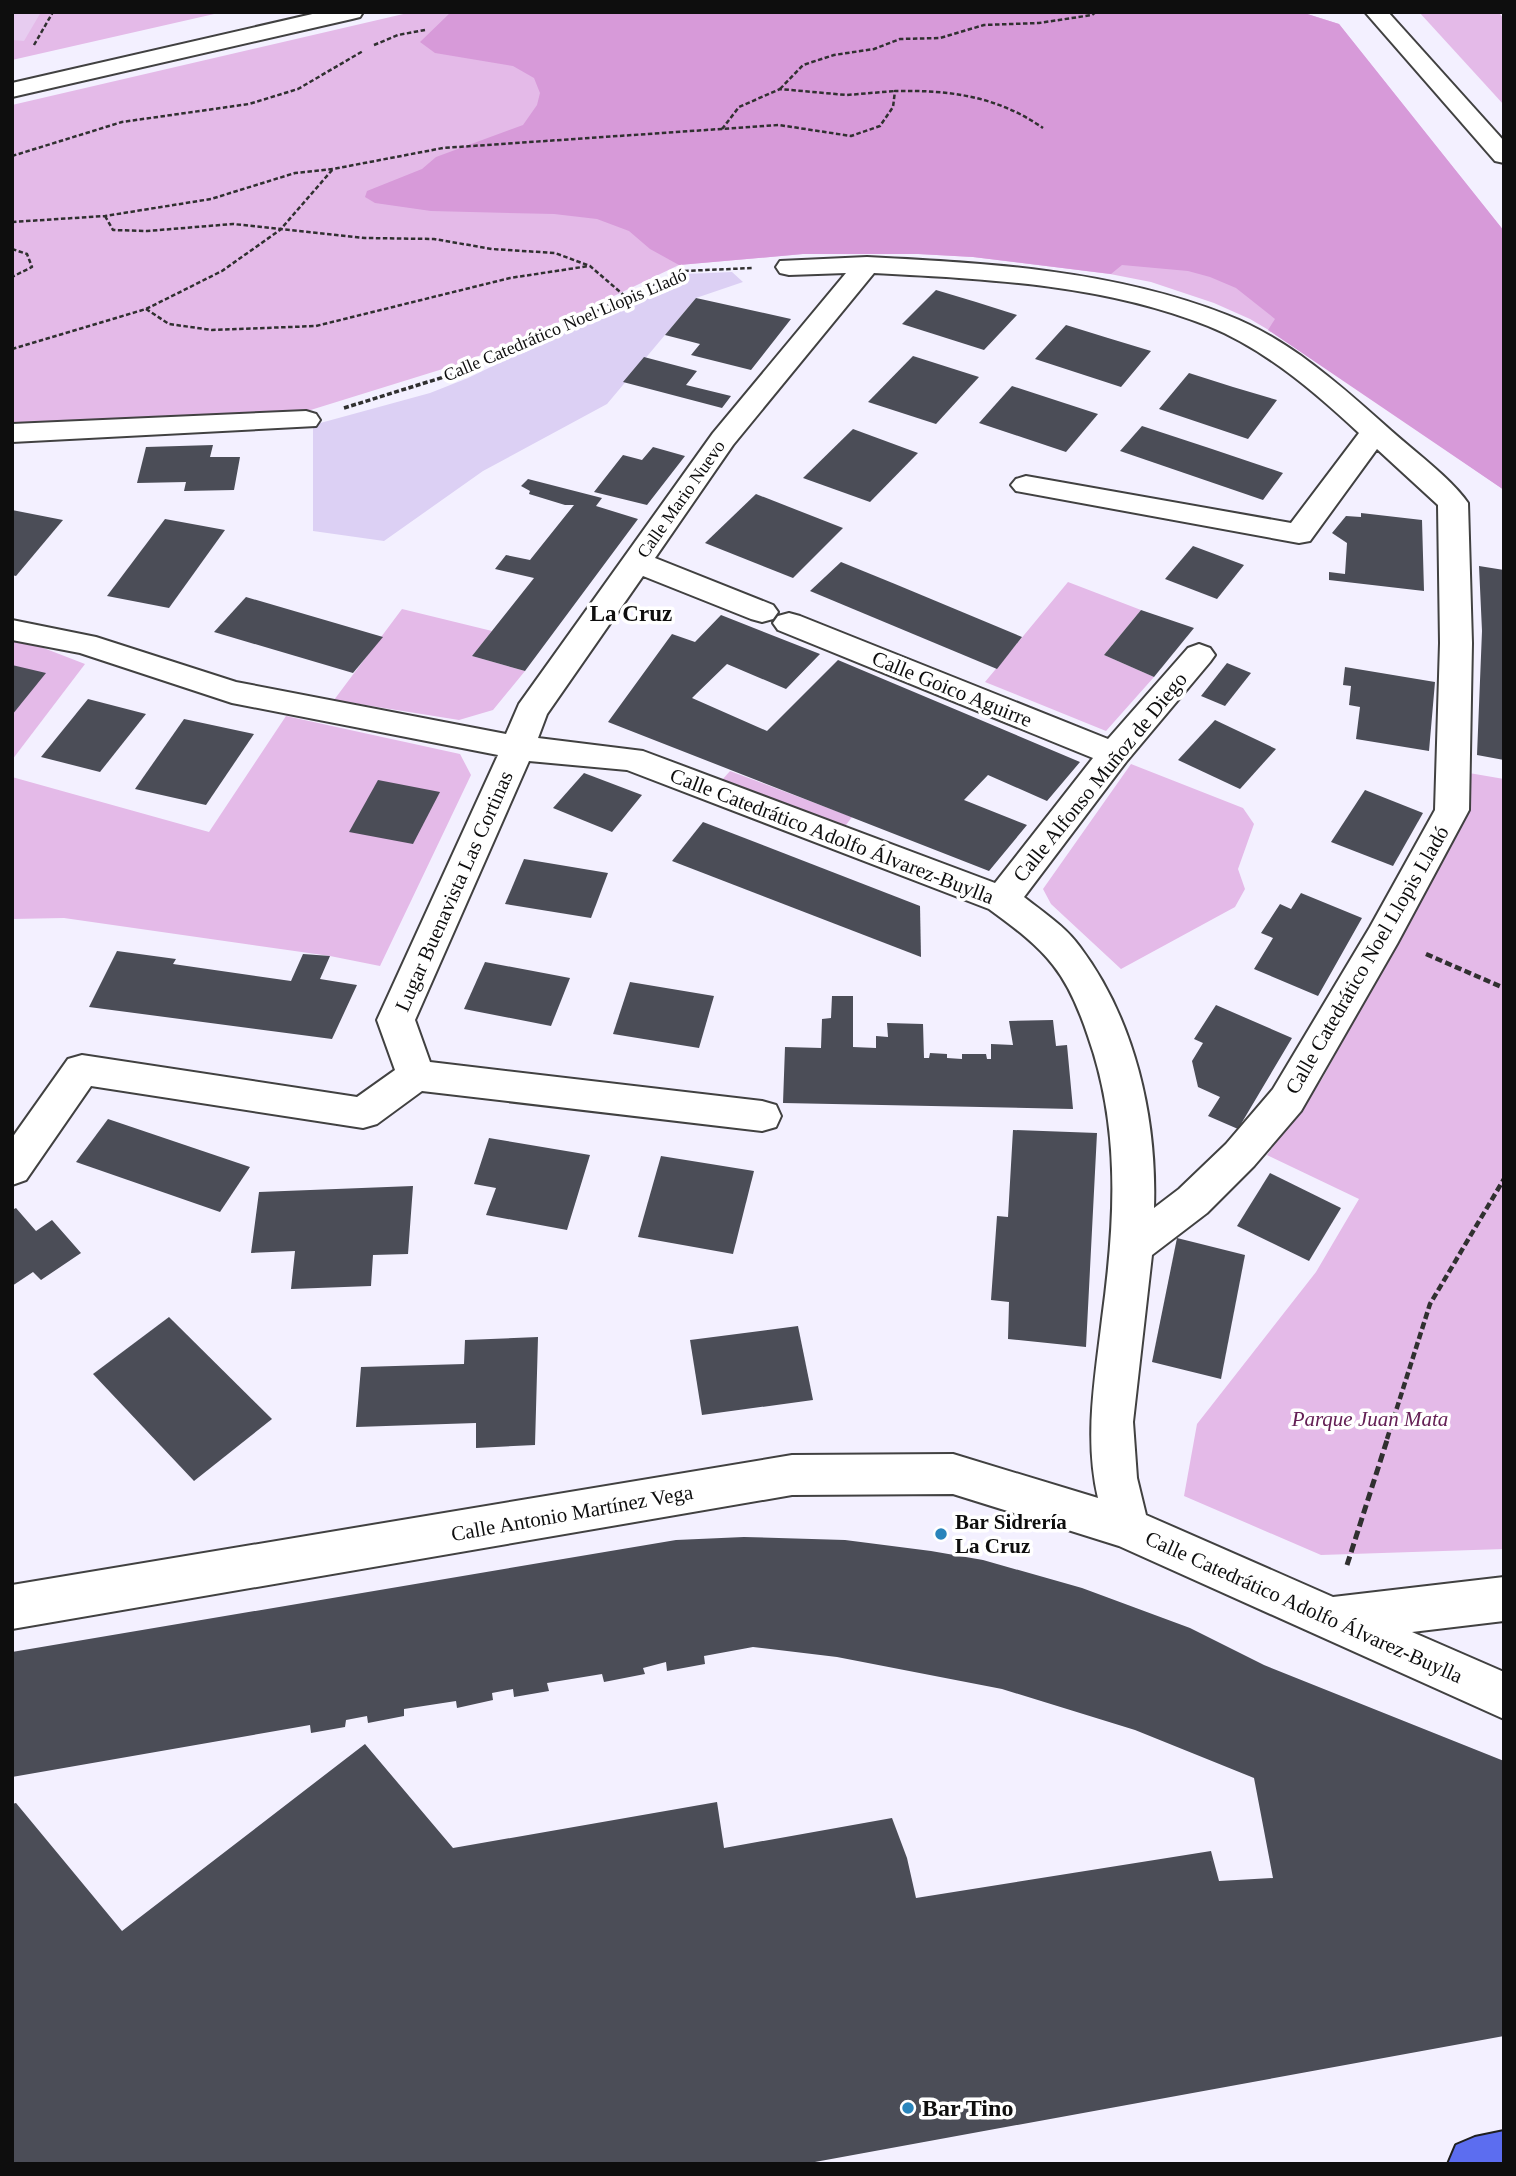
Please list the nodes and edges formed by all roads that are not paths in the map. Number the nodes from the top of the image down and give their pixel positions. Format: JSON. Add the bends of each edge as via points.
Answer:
{"nodes":[{"id":1,"x":352,"y":12,"type":"edge"},
{"id":2,"x":1376,"y":12,"type":"edge"},
{"id":3,"x":12,"y":90,"type":"edge"},
{"id":4,"x":1504,"y":156,"type":"edge"},
{"id":5,"x":867,"y":265,"type":"junction"},
{"id":6,"x":789,"y":267,"type":"road end"},
{"id":7,"x":306,"y":419,"type":"road end"},
{"id":8,"x":12,"y":433,"type":"edge"},
{"id":9,"x":1374,"y":433,"type":"junction"},
{"id":10,"x":1026,"y":485,"type":"dead end"},
{"id":11,"x":636,"y":562,"type":"junction"},
{"id":12,"x":12,"y":630,"type":"edge"},
{"id":13,"x":1199,"y":654,"type":"dead end"},
{"id":14,"x":518,"y":748,"type":"junction"},
{"id":15,"x":1114,"y":754,"type":"junction"},
{"id":16,"x":1002,"y":900,"type":"junction"},
{"id":17,"x":415,"y":1074,"type":"junction"},
{"id":18,"x":762,"y":1116,"type":"dead end"},
{"id":19,"x":12,"y":1169,"type":"edge"},
{"id":20,"x":1132,"y":1247,"type":"junction"},
{"id":21,"x":1128,"y":1528,"type":"junction"},
{"id":22,"x":1504,"y":1599,"type":"edge"},
{"id":23,"x":12,"y":1607,"type":"edge"},
{"id":24,"x":1330,"y":1619,"type":"junction"},
{"id":25,"x":1504,"y":1696,"type":"edge"},
{"id":26,"x":1504,"y":2158,"type":"edge"},
{"id":27,"x":1475,"y":2164,"type":"edge"}],
"edges":[{"from":1,"to":3,"type":"street"},
{"from":2,"to":4,"type":"street"},
{"from":5,"to":6,"type":"street","name":"Calle Catedrático Noel Llopis Lladó"},
{"from":5,"to":9,"type":"street","name":"Calle Catedrático Noel Llopis Lladó","via":[[1046,279],[1119,289],[1168,303],[1219,321],[1268,348],[1321,383]]},
{"from":5,"to":11,"type":"street","name":"Calle Mario Nuevo","via":[[723,439]]},
{"from":7,"to":8,"type":"street"},
{"from":9,"to":10,"type":"street","via":[[1299,534]]},
{"from":9,"to":20,"type":"street","name":"Calle Catedrático Noel Llopis Lladó","via":[[1453,503],[1452,810],[1287,1100],[1193,1201]]},
{"from":11,"to":14,"type":"street","name":"Calle Mario Nuevo","via":[[531,712]]},
{"from":11,"to":15,"type":"street","name":"Calle Goico Aguirre"},
{"from":12,"to":14,"type":"street","name":"Calle Catedrático Adolfo Álvarez-Buylla","via":[[85,644],[232,692]]},
{"from":13,"to":15,"type":"street","name":"Calle Alfonso Muñoz de Diego"},
{"from":14,"to":16,"type":"street","name":"Calle Catedrático Adolfo Álvarez-Buylla","via":[[631,759]]},
{"from":14,"to":17,"type":"street","name":"Lugar Buenavista Las Cortinas","via":[[396,1020]]},
{"from":15,"to":16,"type":"street","name":"Calle Alfonso Muñoz de Diego"},
{"from":16,"to":20,"type":"street","name":"Calle Catedrático Adolfo Álvarez-Buylla","via":[[1067,956],[1098,1010],[1128,1110]]},
{"from":17,"to":18,"type":"street"},
{"from":17,"to":19,"type":"street","via":[[363,1113],[82,1070]]},
{"from":20,"to":21,"type":"street","name":"Calle Catedrático Adolfo Álvarez-Buylla","via":[[1111,1422],[1115,1478]]},
{"from":21,"to":23,"type":"street","name":"Calle Antonio Martínez Vega","via":[[953,1474],[792,1475]]},
{"from":21,"to":24,"type":"street","name":"Calle Catedrático Adolfo Álvarez-Buylla"},
{"from":22,"to":24,"type":"street"},
{"from":24,"to":25,"type":"street","name":"Calle Catedrático Adolfo Álvarez-Buylla"},
{"from":26,"to":27,"type":"highway"}]}
